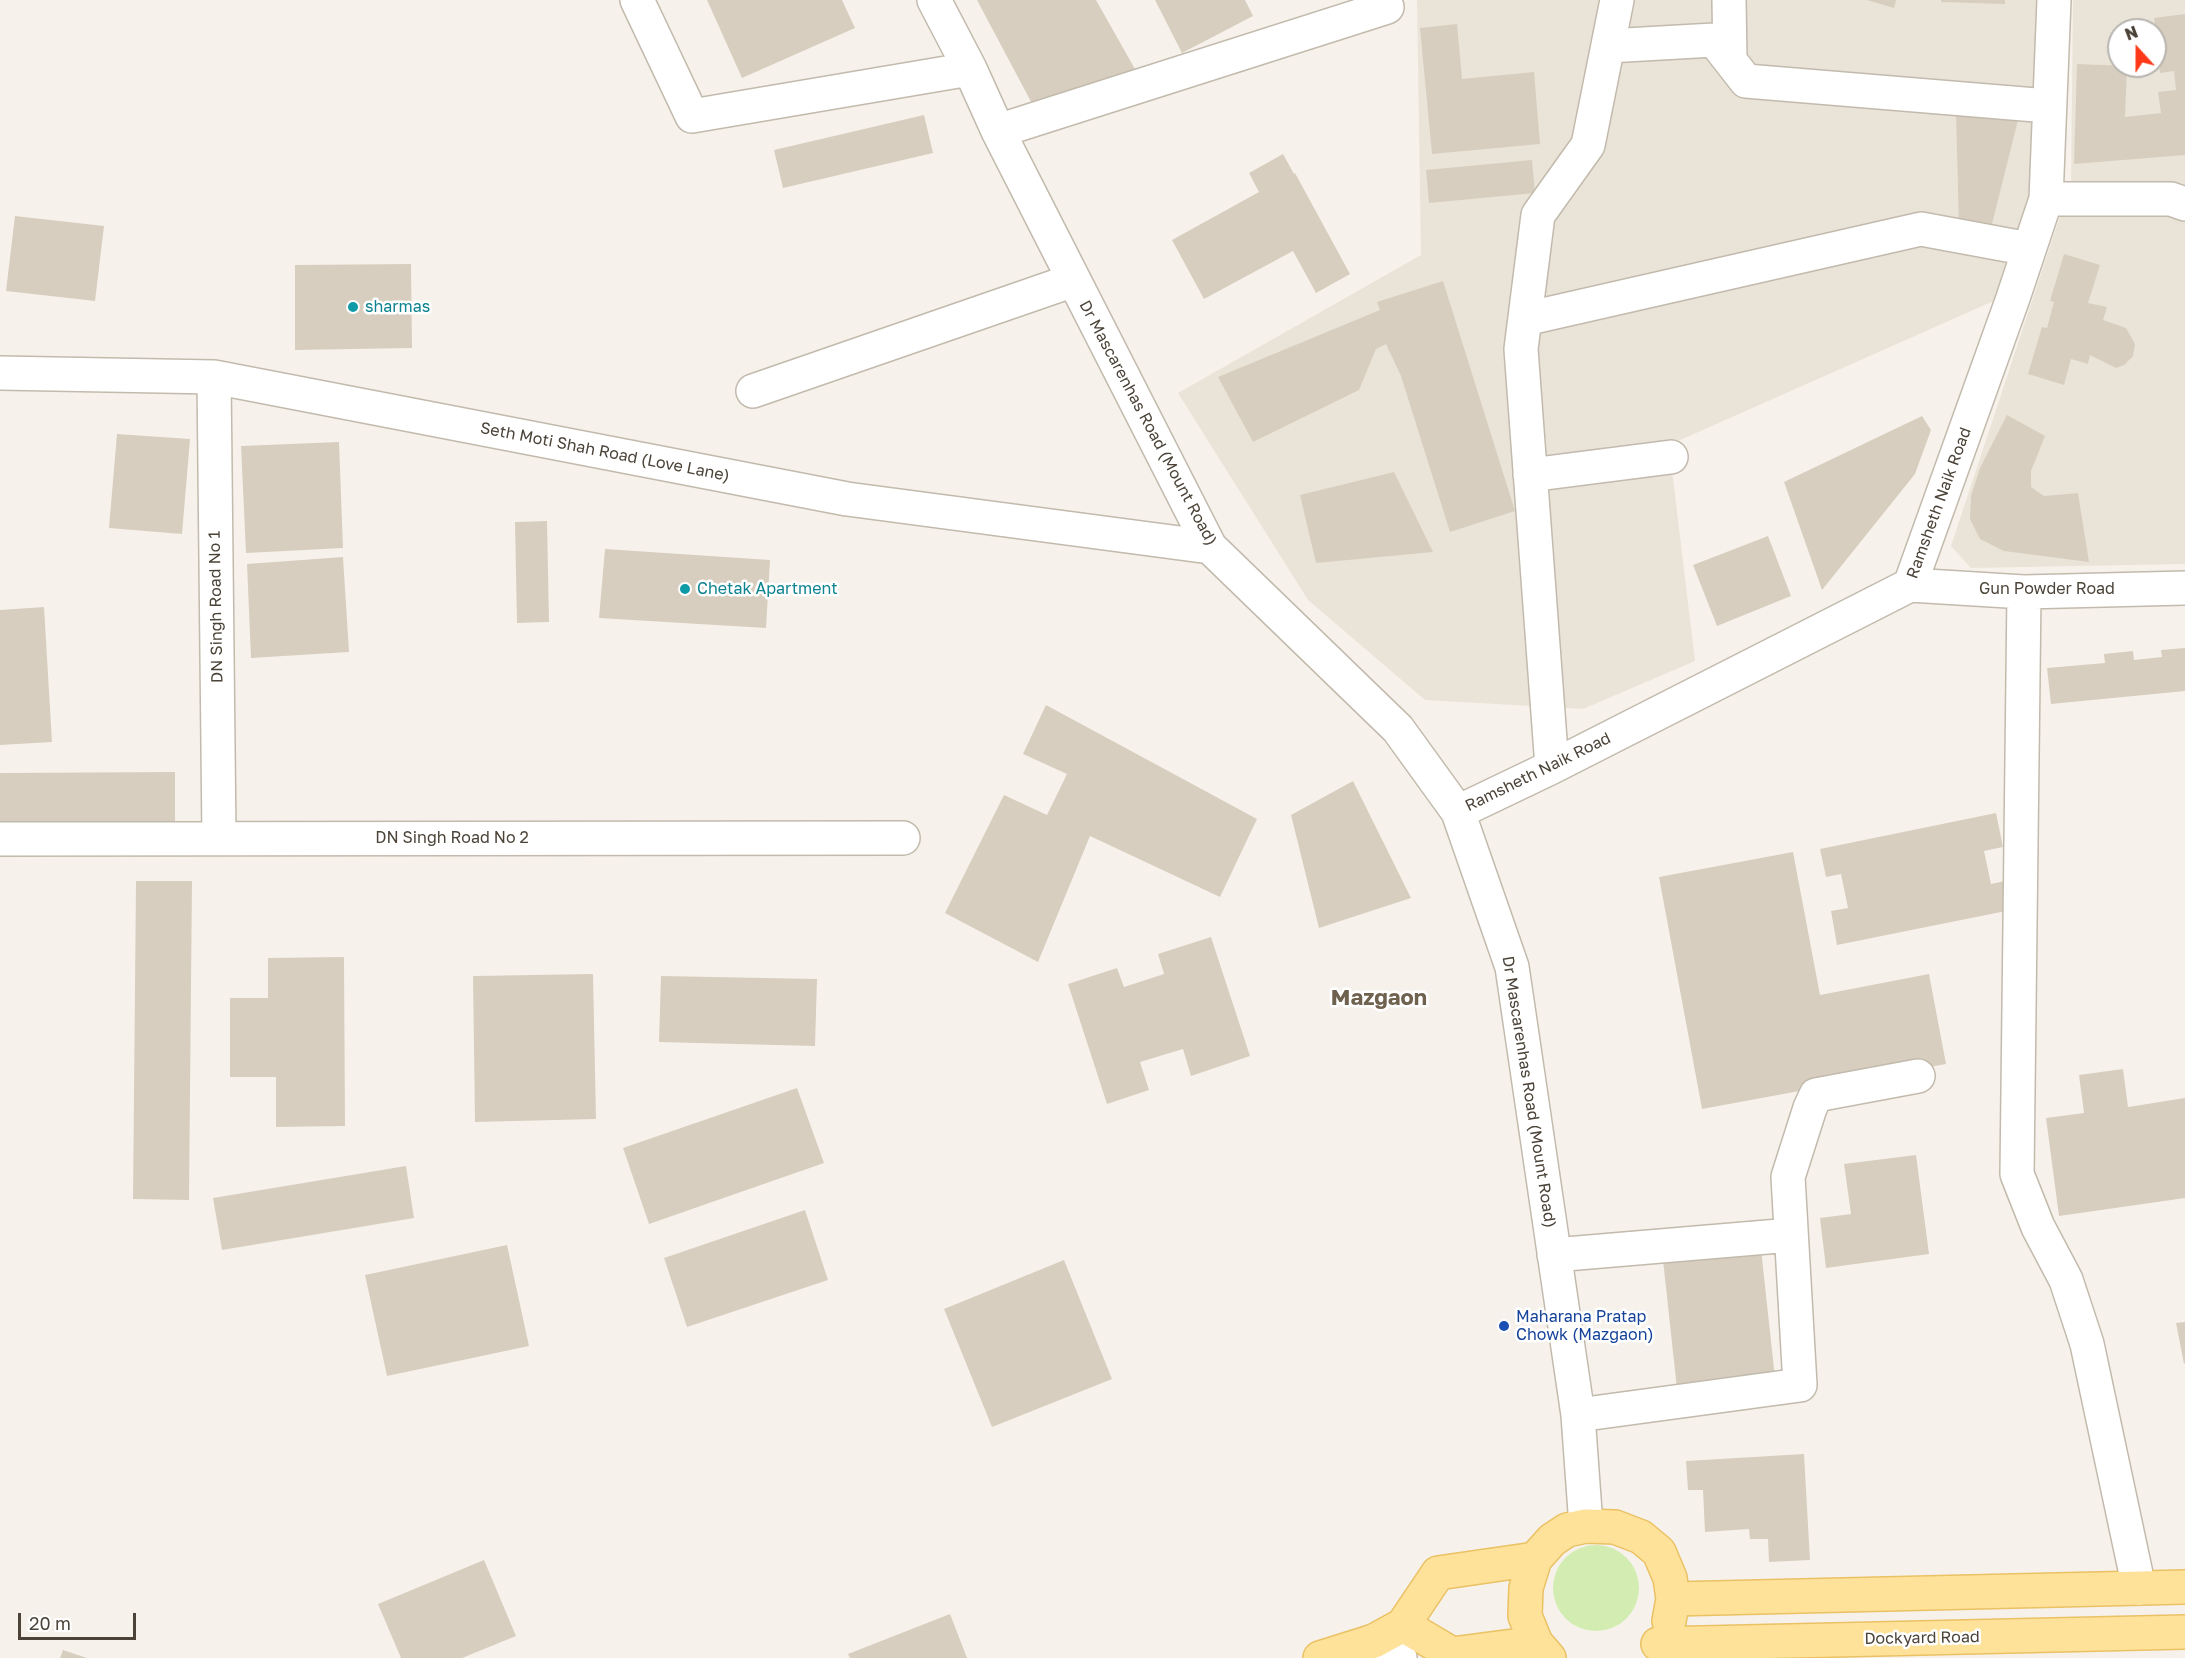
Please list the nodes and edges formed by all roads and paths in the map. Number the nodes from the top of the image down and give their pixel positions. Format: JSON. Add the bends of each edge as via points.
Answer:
{"nodes":[{"id":1,"x":637,"y":0,"type":"edge"},
{"id":2,"x":934,"y":0,"type":"edge"},
{"id":3,"x":1617,"y":0,"type":"edge"},
{"id":4,"x":1729,"y":0,"type":"edge"},
{"id":5,"x":2054,"y":0,"type":"edge"},
{"id":6,"x":1387,"y":7,"type":"dead end"},
{"id":7,"x":1608,"y":46,"type":"junction"},
{"id":8,"x":1730,"y":59,"type":"junction"},
{"id":9,"x":970,"y":69,"type":"junction"},
{"id":10,"x":2048,"y":106,"type":"junction"},
{"id":11,"x":998,"y":131,"type":"junction"},
{"id":12,"x":2046,"y":199,"type":"junction"},
{"id":13,"x":2185,"y":204,"type":"edge"},
{"id":14,"x":2029,"y":249,"type":"junction"},
{"id":15,"x":1074,"y":280,"type":"junction"},
{"id":16,"x":1525,"y":319,"type":"junction"},
{"id":17,"x":0,"y":373,"type":"edge"},
{"id":18,"x":214,"y":377,"type":"junction"},
{"id":19,"x":753,"y":391,"type":"dead end"},
{"id":20,"x":1671,"y":456,"type":"dead end"},
{"id":21,"x":1530,"y":475,"type":"junction"},
{"id":22,"x":1210,"y":547,"type":"junction"},
{"id":23,"x":1910,"y":585,"type":"junction"},
{"id":24,"x":2185,"y":588,"type":"edge"},
{"id":25,"x":2024,"y":592,"type":"junction"},
{"id":26,"x":1552,"y":767,"type":"junction"},
{"id":27,"x":1458,"y":812,"type":"junction"},
{"id":28,"x":219,"y":838,"type":"junction"},
{"id":29,"x":903,"y":838,"type":"dead end"},
{"id":30,"x":0,"y":839,"type":"edge"},
{"id":31,"x":1917,"y":1076,"type":"dead end"},
{"id":32,"x":1791,"y":1235,"type":"junction"},
{"id":33,"x":1554,"y":1255,"type":"junction"},
{"id":34,"x":1578,"y":1415,"type":"junction"},
{"id":35,"x":1586,"y":1526,"type":"junction"},
{"id":36,"x":1535,"y":1559,"type":"junction"},
{"id":37,"x":2185,"y":1587,"type":"edge"},
{"id":38,"x":2139,"y":1588,"type":"junction"},
{"id":39,"x":1673,"y":1599,"type":"junction"},
{"id":40,"x":1403,"y":1625,"type":"junction"},
{"id":41,"x":2185,"y":1632,"type":"edge"},
{"id":42,"x":1387,"y":1649,"type":"edge"},
{"id":43,"x":1821,"y":1649,"type":"edge"},
{"id":44,"x":1543,"y":1651,"type":"edge"},
{"id":45,"x":1652,"y":1651,"type":"edge"},
{"id":46,"x":1320,"y":1658,"type":"edge"}],
"edges":[{"from":1,"to":9,"type":"street","via":[[692,116]]},
{"from":2,"to":9,"type":"street","name":"Dr Mascarenhas Road (Mount Road)"},
{"from":3,"to":7,"type":"street"},
{"from":4,"to":8,"type":"street"},
{"from":5,"to":10,"type":"street","name":"Ramsheth Naik Road"},
{"from":6,"to":11,"type":"street"},
{"from":7,"to":8,"type":"street","via":[[1714,40]]},
{"from":7,"to":16,"type":"street","via":[[1588,146],[1538,215]]},
{"from":8,"to":10,"type":"street","via":[[1746,81]]},
{"from":9,"to":11,"type":"street","name":"Dr Mascarenhas Road (Mount Road)"},
{"from":10,"to":12,"type":"street","name":"Ramsheth Naik Road"},
{"from":11,"to":15,"type":"street","name":"Dr Mascarenhas Road (Mount Road)"},
{"from":12,"to":13,"type":"street","via":[[2171,199]]},
{"from":12,"to":14,"type":"street","name":"Ramsheth Naik Road"},
{"from":14,"to":16,"type":"street","via":[[1921,229]]},
{"from":14,"to":23,"type":"street","name":"Ramsheth Naik Road"},
{"from":15,"to":19,"type":"street"},
{"from":15,"to":22,"type":"street","name":"Dr Mascarenhas Road (Mount Road)"},
{"from":16,"to":21,"type":"street","via":[[1521,349]]},
{"from":17,"to":18,"type":"street","name":"Seth Moti Shah Road (Love Lane)"},
{"from":18,"to":22,"type":"street","name":"Seth Moti Shah Road (Love Lane)","via":[[847,499]]},
{"from":18,"to":28,"type":"street","name":"DN Singh Road No 1"},
{"from":20,"to":21,"type":"street"},
{"from":21,"to":26,"type":"street"},
{"from":22,"to":27,"type":"street","name":"Dr Mascarenhas Road (Mount Road)","via":[[1398,729]]},
{"from":23,"to":25,"type":"street","name":"Gun Powder Road"},
{"from":23,"to":26,"type":"street","name":"Ramsheth Naik Road"},
{"from":24,"to":25,"type":"street","name":"Gun Powder Road"},
{"from":25,"to":38,"type":"street","via":[[2017,1174],[2038,1227],[2066,1280],[2086,1344]]},
{"from":26,"to":27,"type":"street","name":"Ramsheth Naik Road"},
{"from":27,"to":33,"type":"street","name":"Dr Mascarenhas Road (Mount Road)","via":[[1512,967]]},
{"from":28,"to":29,"type":"street","name":"DN Singh Road No 2"},
{"from":28,"to":30,"type":"street","name":"DN Singh Road No 2"},
{"from":31,"to":32,"type":"street","via":[[1816,1095],[1788,1177]]},
{"from":32,"to":33,"type":"street"},
{"from":32,"to":34,"type":"street","via":[[1800,1385]]},
{"from":33,"to":34,"type":"street","name":"Dr Mascarenhas Road (Mount Road)"},
{"from":34,"to":35,"type":"street","name":"Dr Mascarenhas Road (Mount Road)"},
{"from":35,"to":36,"type":"main road","via":[[1567,1530]]},
{"from":35,"to":39,"type":"main road","via":[[1616,1527],[1641,1537],[1659,1552],[1670,1578]]},
{"from":36,"to":40,"type":"main road","via":[[1438,1574]]},
{"from":36,"to":44,"type":"main road","via":[[1526,1588],[1526,1617]]},
{"from":37,"to":38,"type":"main road"},
{"from":38,"to":39,"type":"main road"},
{"from":39,"to":45,"type":"main road","via":[[1668,1626]]},
{"from":40,"to":42,"type":"main road"},
{"from":40,"to":44,"type":"main road","via":[[1452,1654]]},
{"from":41,"to":43,"type":"main road","name":"Dockyard Road"},
{"from":42,"to":46,"type":"main road"},
{"from":43,"to":45,"type":"main road","name":"Dockyard Road"}]}
